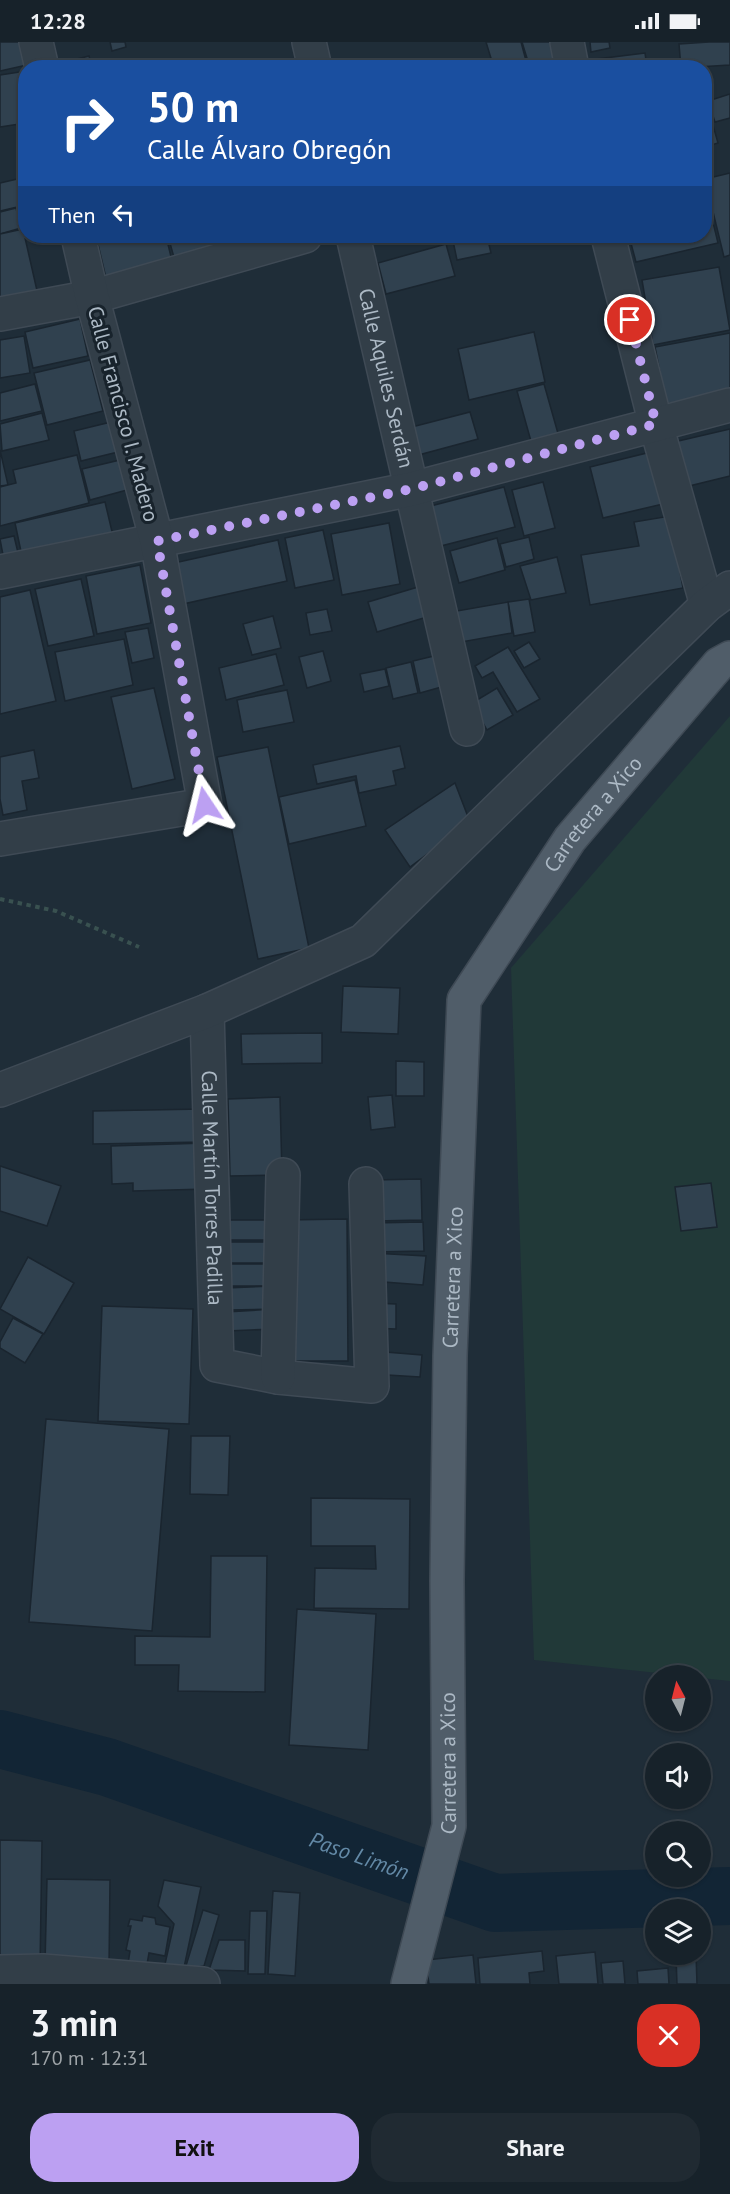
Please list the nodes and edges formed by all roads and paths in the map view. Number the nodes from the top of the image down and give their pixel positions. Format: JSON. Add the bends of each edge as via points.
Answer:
{"nodes":[{"id":1,"x":36,"y":42,"type":"edge"},
{"id":2,"x":309,"y":42,"type":"edge"},
{"id":3,"x":567,"y":42,"type":"edge"},
{"id":4,"x":40,"y":60,"type":"edge"},
{"id":5,"x":313,"y":60,"type":"edge"},
{"id":6,"x":570,"y":60,"type":"edge"},
{"id":7,"x":80,"y":243,"type":"edge"},
{"id":8,"x":281,"y":243,"type":"edge"},
{"id":9,"x":355,"y":243,"type":"edge"},
{"id":10,"x":610,"y":243,"type":"edge"},
{"id":11,"x":92,"y":297,"type":"junction"},
{"id":12,"x":0,"y":314,"type":"edge"},
{"id":13,"x":730,"y":405,"type":"edge"},
{"id":14,"x":656,"y":424,"type":"junction"},
{"id":15,"x":412,"y":489,"type":"junction"},
{"id":16,"x":157,"y":541,"type":"junction"},
{"id":17,"x":0,"y":572,"type":"edge"},
{"id":18,"x":718,"y":597,"type":"edge"},
{"id":19,"x":730,"y":658,"type":"edge"},
{"id":20,"x":467,"y":729,"type":"dead end"},
{"id":21,"x":0,"y":839,"type":"edge"},
{"id":22,"x":0,"y":899,"type":"edge"},
{"id":23,"x":139,"y":947,"type":"dead end"},
{"id":24,"x":207,"y":1011,"type":"junction"},
{"id":25,"x":0,"y":1090,"type":"edge"},
{"id":26,"x":283,"y":1175,"type":"dead end"},
{"id":27,"x":366,"y":1184,"type":"dead end"},
{"id":28,"x":278,"y":1377,"type":"junction"},
{"id":29,"x":0,"y":1972,"type":"edge"},
{"id":30,"x":411,"y":1973,"type":"edge"},
{"id":31,"x":203,"y":1984,"type":"edge"}],
"edges":[{"from":1,"to":4,"type":"street"},
{"from":2,"to":5,"type":"street"},
{"from":3,"to":6,"type":"street"},
{"from":7,"to":11,"type":"street","name":"Calle Francisco I. Madero"},
{"from":8,"to":11,"type":"street"},
{"from":9,"to":15,"type":"street","name":"Calle Aquiles Serdán"},
{"from":10,"to":14,"type":"street"},
{"from":11,"to":12,"type":"street"},
{"from":11,"to":16,"type":"street","name":"Calle Francisco I. Madero"},
{"from":13,"to":14,"type":"street"},
{"from":14,"to":15,"type":"street"},
{"from":14,"to":18,"type":"street"},
{"from":15,"to":16,"type":"street"},
{"from":15,"to":20,"type":"street","name":"Calle Aquiles Serdán"},
{"from":16,"to":17,"type":"street"},
{"from":16,"to":21,"type":"street","name":"Calle Francisco I. Madero","via":[[205,805]]},
{"from":18,"to":24,"type":"street","via":[[363,940]]},
{"from":19,"to":30,"type":"main road","name":"Carretera a Xico","via":[[719,664],[570,839],[464,1000],[450,1356],[449,1826]]},
{"from":22,"to":23,"type":"path","via":[[56,911]]},
{"from":24,"to":25,"type":"street"},
{"from":24,"to":28,"type":"street","name":"Calle Martín Torres Padilla","via":[[217,1365]]},
{"from":26,"to":28,"type":"street"},
{"from":27,"to":28,"type":"street","via":[[372,1386]]},
{"from":29,"to":31,"type":"street","via":[[43,1971]]}]}
